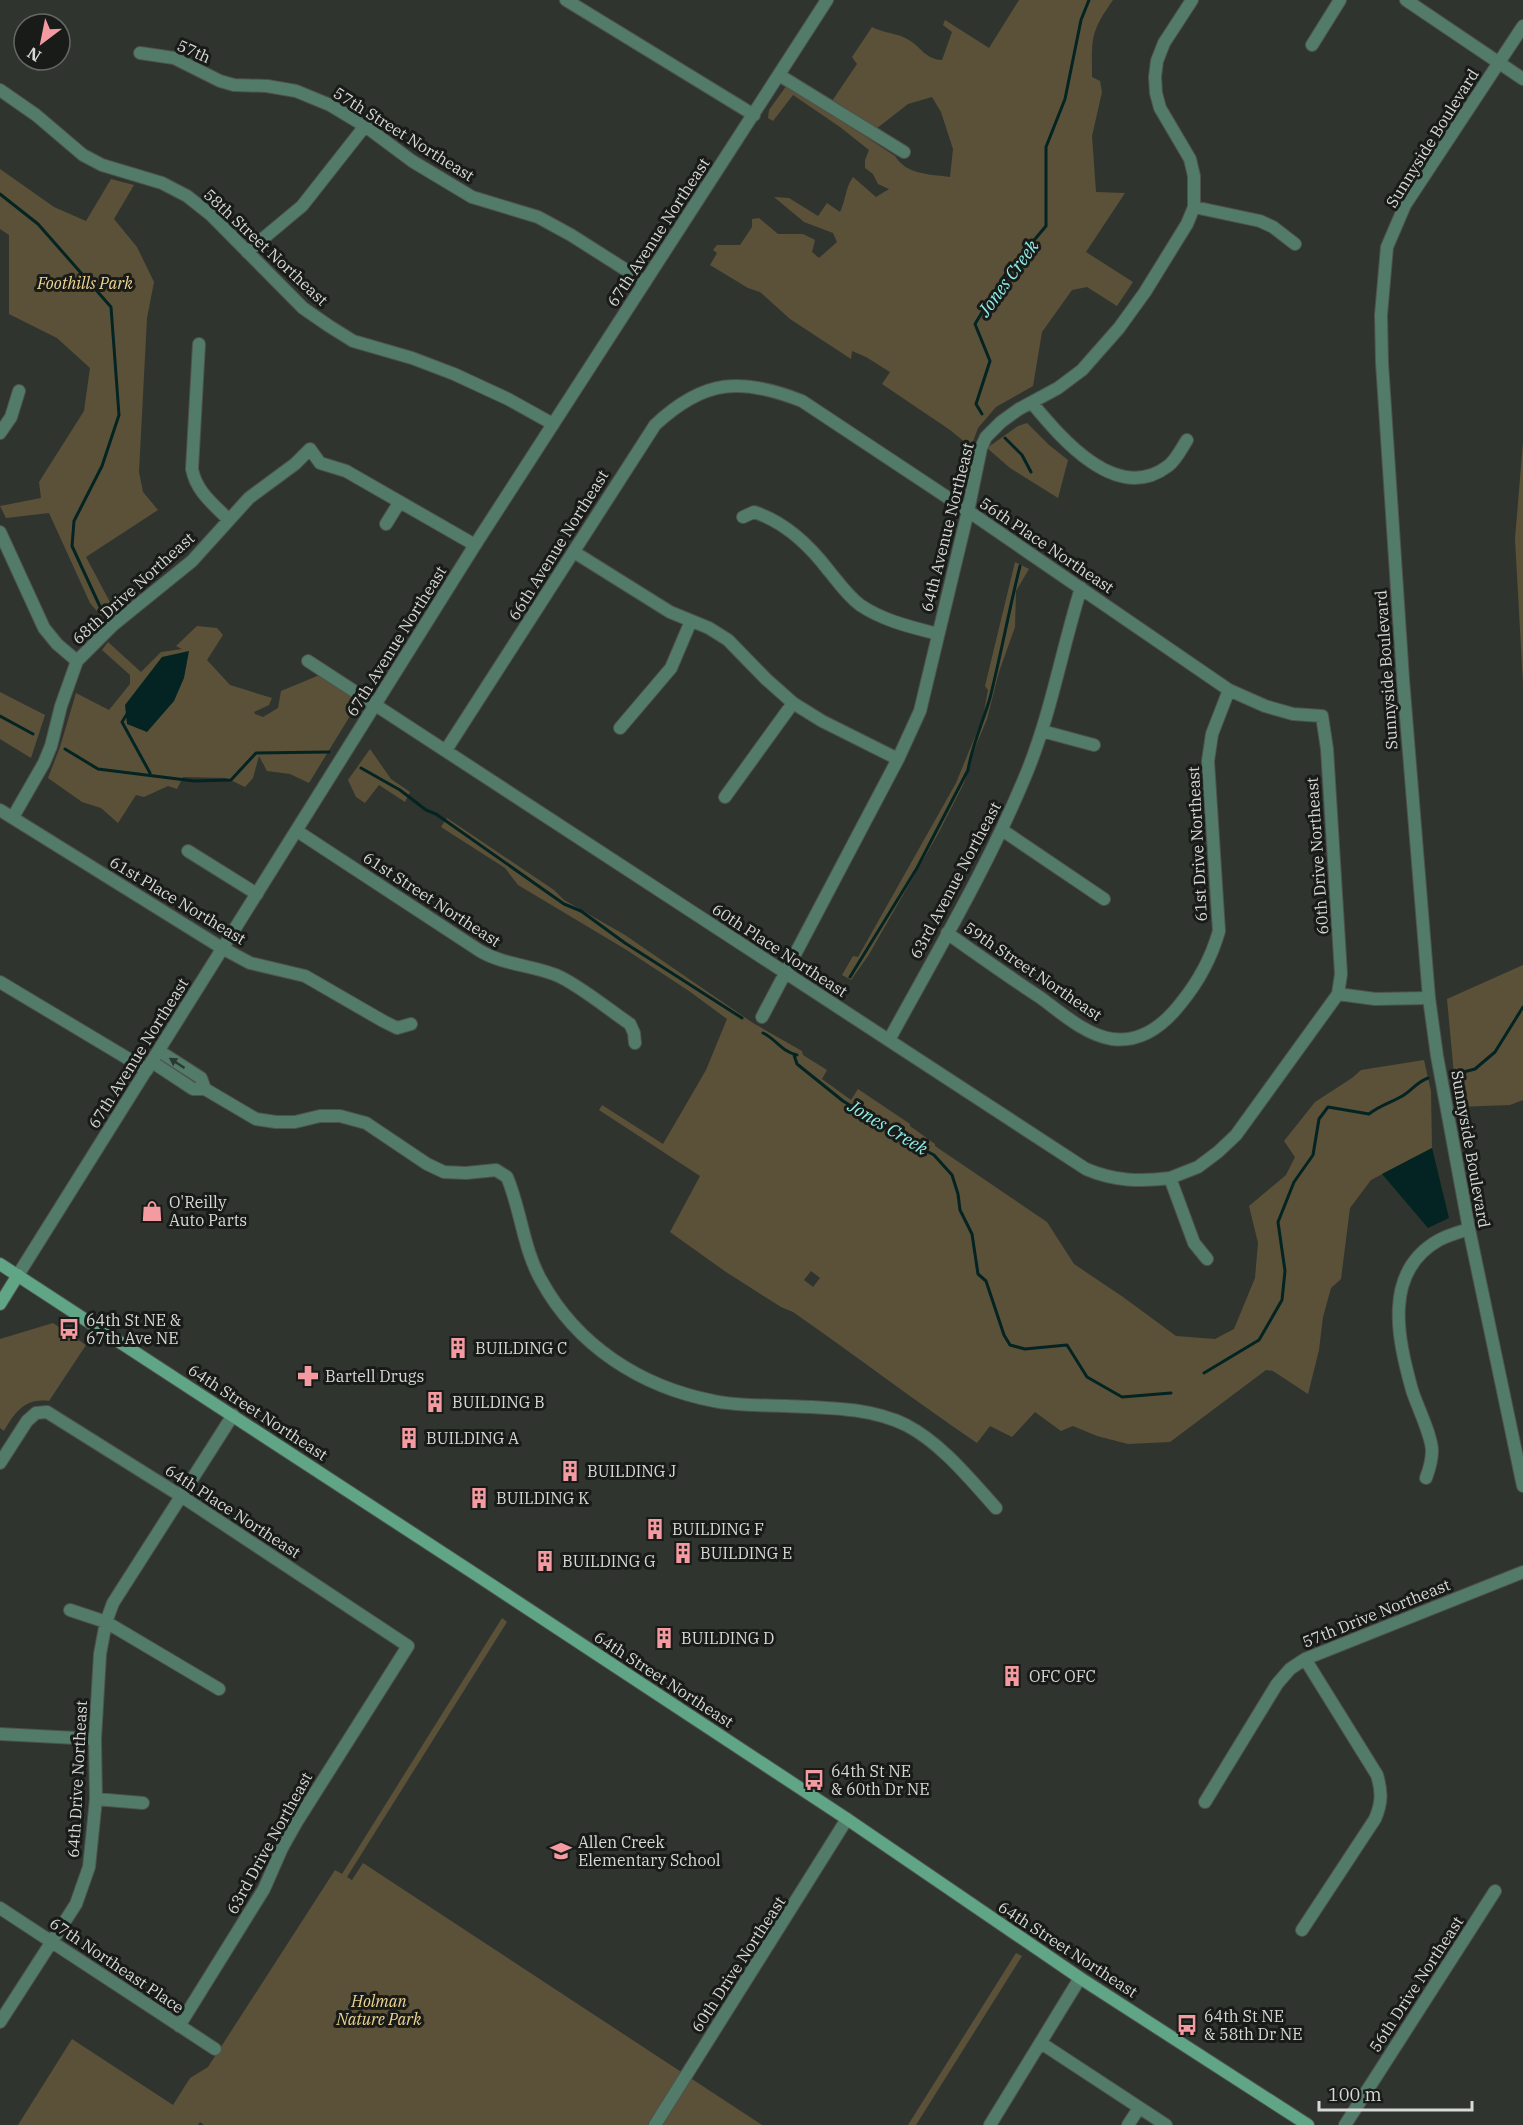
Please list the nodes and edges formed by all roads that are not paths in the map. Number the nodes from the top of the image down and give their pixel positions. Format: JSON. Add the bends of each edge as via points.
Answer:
{"nodes":[{"id":1,"x":566,"y":0,"type":"edge"},
{"id":2,"x":827,"y":0,"type":"edge"},
{"id":3,"x":1192,"y":0,"type":"edge"},
{"id":4,"x":1340,"y":0,"type":"edge"},
{"id":5,"x":1406,"y":0,"type":"edge"},
{"id":6,"x":1523,"y":26,"type":"edge"},
{"id":7,"x":1312,"y":45,"type":"dead end"},
{"id":8,"x":140,"y":53,"type":"dead end"},
{"id":9,"x":1499,"y":63,"type":"junction"},
{"id":10,"x":779,"y":75,"type":"junction"},
{"id":11,"x":1523,"y":79,"type":"edge"},
{"id":12,"x":234,"y":85,"type":"joint"},
{"id":13,"x":0,"y":90,"type":"edge"},
{"id":14,"x":754,"y":115,"type":"junction"},
{"id":15,"x":365,"y":126,"type":"junction"},
{"id":16,"x":904,"y":152,"type":"dead end"},
{"id":17,"x":1194,"y":207,"type":"junction"},
{"id":18,"x":1295,"y":244,"type":"dead end"},
{"id":19,"x":247,"y":252,"type":"junction"},
{"id":20,"x":645,"y":282,"type":"junction"},
{"id":21,"x":199,"y":344,"type":"dead end"},
{"id":22,"x":723,"y":386,"type":"joint"},
{"id":23,"x":19,"y":391,"type":"dead end"},
{"id":24,"x":1032,"y":403,"type":"junction"},
{"id":25,"x":553,"y":424,"type":"junction"},
{"id":26,"x":0,"y":433,"type":"edge"},
{"id":27,"x":1187,"y":440,"type":"dead end"},
{"id":28,"x":399,"y":502,"type":"junction"},
{"id":29,"x":968,"y":511,"type":"junction"},
{"id":30,"x":743,"y":517,"type":"dead end"},
{"id":31,"x":228,"y":519,"type":"junction"},
{"id":32,"x":386,"y":524,"type":"dead end"},
{"id":33,"x":0,"y":532,"type":"edge"},
{"id":34,"x":475,"y":544,"type":"junction"},
{"id":35,"x":574,"y":552,"type":"junction"},
{"id":36,"x":1081,"y":588,"type":"junction"},
{"id":37,"x":691,"y":621,"type":"junction"},
{"id":38,"x":938,"y":634,"type":"junction"},
{"id":39,"x":77,"y":661,"type":"junction"},
{"id":40,"x":308,"y":661,"type":"dead end"},
{"id":41,"x":1229,"y":690,"type":"junction"},
{"id":42,"x":793,"y":703,"type":"junction"},
{"id":43,"x":375,"y":705,"type":"junction"},
{"id":44,"x":1322,"y":716,"type":"joint"},
{"id":45,"x":620,"y":729,"type":"dead end"},
{"id":46,"x":1042,"y":731,"type":"junction"},
{"id":47,"x":1094,"y":745,"type":"dead end"},
{"id":48,"x":446,"y":750,"type":"junction"},
{"id":49,"x":898,"y":759,"type":"junction"},
{"id":50,"x":725,"y":797,"type":"dead end"},
{"id":51,"x":0,"y":810,"type":"edge"},
{"id":52,"x":13,"y":817,"type":"junction"},
{"id":53,"x":1002,"y":830,"type":"junction"},
{"id":54,"x":297,"y":831,"type":"junction"},
{"id":55,"x":188,"y":851,"type":"dead end"},
{"id":56,"x":257,"y":894,"type":"junction"},
{"id":57,"x":1104,"y":898,"type":"dead end"},
{"id":58,"x":947,"y":933,"type":"junction"},
{"id":59,"x":222,"y":948,"type":"junction"},
{"id":60,"x":786,"y":974,"type":"junction"},
{"id":61,"x":0,"y":982,"type":"edge"},
{"id":62,"x":1338,"y":994,"type":"junction"},
{"id":63,"x":1429,"y":998,"type":"junction"},
{"id":64,"x":762,"y":1017,"type":"dead end"},
{"id":65,"x":411,"y":1024,"type":"dead end"},
{"id":66,"x":1136,"y":1038,"type":"joint"},
{"id":67,"x":889,"y":1040,"type":"junction"},
{"id":68,"x":634,"y":1043,"type":"dead end"},
{"id":69,"x":159,"y":1051,"type":"junction"},
{"id":70,"x":150,"y":1066,"type":"junction"},
{"id":71,"x":205,"y":1089,"type":"junction"},
{"id":72,"x":1170,"y":1178,"type":"junction"},
{"id":73,"x":1469,"y":1229,"type":"junction"},
{"id":74,"x":1207,"y":1259,"type":"dead end"},
{"id":75,"x":0,"y":1264,"type":"edge"},
{"id":76,"x":18,"y":1275,"type":"junction"},
{"id":77,"x":0,"y":1304,"type":"edge"},
{"id":78,"x":233,"y":1415,"type":"junction"},
{"id":79,"x":0,"y":1463,"type":"edge"},
{"id":80,"x":1426,"y":1478,"type":"dead end"},
{"id":81,"x":1523,"y":1486,"type":"edge"},
{"id":82,"x":181,"y":1496,"type":"junction"},
{"id":83,"x":996,"y":1508,"type":"dead end"},
{"id":84,"x":1523,"y":1572,"type":"edge"},
{"id":85,"x":70,"y":1610,"type":"dead end"},
{"id":86,"x":106,"y":1622,"type":"junction"},
{"id":87,"x":408,"y":1646,"type":"joint"},
{"id":88,"x":1305,"y":1659,"type":"junction"},
{"id":89,"x":219,"y":1689,"type":"dead end"},
{"id":90,"x":0,"y":1734,"type":"edge"},
{"id":91,"x":95,"y":1739,"type":"junction"},
{"id":92,"x":96,"y":1799,"type":"junction"},
{"id":93,"x":1205,"y":1802,"type":"dead end"},
{"id":94,"x":143,"y":1803,"type":"dead end"},
{"id":95,"x":847,"y":1819,"type":"junction"},
{"id":96,"x":1495,"y":1891,"type":"dead end"},
{"id":97,"x":0,"y":1908,"type":"edge"},
{"id":98,"x":1302,"y":1929,"type":"dead end"},
{"id":99,"x":53,"y":1942,"type":"junction"},
{"id":100,"x":1080,"y":1978,"type":"junction"},
{"id":101,"x":0,"y":2022,"type":"edge"},
{"id":102,"x":179,"y":2026,"type":"junction"},
{"id":103,"x":1041,"y":2043,"type":"junction"},
{"id":104,"x":215,"y":2049,"type":"dead end"},
{"id":105,"x":1139,"y":2108,"type":"junction"},
{"id":106,"x":655,"y":2125,"type":"edge"},
{"id":107,"x":990,"y":2125,"type":"edge"},
{"id":108,"x":1128,"y":2125,"type":"edge"},
{"id":109,"x":1166,"y":2125,"type":"edge"},
{"id":110,"x":1308,"y":2125,"type":"edge"},
{"id":111,"x":1345,"y":2125,"type":"edge"}],
"edges":[{"from":1,"to":14,"type":"street"},
{"from":2,"to":10,"type":"street","name":"67th Avenue Northeast"},
{"from":3,"to":17,"type":"street","name":"64th Avenue Northeast","via":[[1164,43],[1155,77],[1160,108],[1190,159],[1196,191]]},
{"from":4,"to":7,"type":"street"},
{"from":5,"to":9,"type":"street"},
{"from":6,"to":9,"type":"street","name":"Sunnyside Boulevard"},
{"from":8,"to":12,"type":"street","name":"57th","via":[[174,57]]},
{"from":9,"to":11,"type":"street"},
{"from":9,"to":63,"type":"street","name":"Sunnyside Boulevard","via":[[1405,206],[1387,247],[1381,306],[1401,656]]},
{"from":10,"to":14,"type":"street","name":"67th Avenue Northeast"},
{"from":10,"to":16,"type":"street"},
{"from":12,"to":15,"type":"street","name":"57th Street Northeast","via":[[296,91]]},
{"from":13,"to":19,"type":"street","name":"58th Street Northeast","via":[[102,165],[162,183],[187,196]]},
{"from":14,"to":20,"type":"street","name":"67th Avenue Northeast"},
{"from":15,"to":19,"type":"street","via":[[302,206]]},
{"from":15,"to":20,"type":"street","name":"57th Street Northeast","via":[[412,161],[466,193],[538,218]]},
{"from":17,"to":18,"type":"street","via":[[1260,221]]},
{"from":17,"to":24,"type":"street","name":"64th Avenue Northeast","via":[[1180,238],[1119,328],[1083,370]]},
{"from":19,"to":25,"type":"street","name":"58th Street Northeast","via":[[303,308],[353,340],[454,374]]},
{"from":20,"to":25,"type":"street","name":"67th Avenue Northeast"},
{"from":21,"to":31,"type":"street","via":[[192,469],[194,481]]},
{"from":22,"to":29,"type":"street","name":"56th Place Northeast","via":[[750,386],[802,400]]},
{"from":22,"to":35,"type":"street","name":"66th Avenue Northeast","via":[[681,402],[655,425]]},
{"from":23,"to":26,"type":"street","via":[[11,417]]},
{"from":24,"to":27,"type":"street","via":[[1060,437],[1085,458],[1122,477],[1153,474],[1168,466]]},
{"from":24,"to":29,"type":"street","name":"64th Avenue Northeast","via":[[1001,422],[986,437]]},
{"from":25,"to":34,"type":"street","name":"67th Avenue Northeast"},
{"from":28,"to":31,"type":"street","via":[[346,471],[320,463],[310,449]]},
{"from":28,"to":32,"type":"street"},
{"from":28,"to":34,"type":"street"},
{"from":29,"to":36,"type":"street","name":"56th Place Northeast"},
{"from":29,"to":38,"type":"street","name":"64th Avenue Northeast"},
{"from":30,"to":38,"type":"street","via":[[754,512],[790,531],[859,604],[900,624]]},
{"from":31,"to":39,"type":"street","name":"68th Drive Northeast","via":[[192,561],[113,625]]},
{"from":33,"to":39,"type":"street","via":[[44,628]]},
{"from":34,"to":43,"type":"street","name":"67th Avenue Northeast"},
{"from":35,"to":37,"type":"street"},
{"from":35,"to":48,"type":"street","name":"66th Avenue Northeast"},
{"from":36,"to":41,"type":"street","name":"56th Place Northeast"},
{"from":36,"to":46,"type":"street","name":"63rd Avenue Northeast"},
{"from":37,"to":42,"type":"street","via":[[728,640]]},
{"from":37,"to":45,"type":"street","via":[[671,668]]},
{"from":38,"to":49,"type":"street","name":"64th Avenue Northeast","via":[[920,711]]},
{"from":39,"to":52,"type":"street","name":"68th Drive Northeast","via":[[44,763]]},
{"from":40,"to":43,"type":"street","name":"60th Place Northeast"},
{"from":41,"to":44,"type":"street","name":"56th Place Northeast","via":[[1264,706]]},
{"from":41,"to":66,"type":"street","name":"61st Drive Northeast","via":[[1212,734],[1208,761],[1219,931],[1214,950],[1196,984],[1169,1018]]},
{"from":42,"to":49,"type":"street"},
{"from":42,"to":50,"type":"street"},
{"from":43,"to":48,"type":"street","name":"60th Place Northeast"},
{"from":43,"to":54,"type":"street","name":"67th Avenue Northeast"},
{"from":44,"to":62,"type":"street","name":"60th Drive Northeast","via":[[1341,974]]},
{"from":46,"to":47,"type":"street"},
{"from":46,"to":53,"type":"street","name":"63rd Avenue Northeast"},
{"from":48,"to":60,"type":"street","name":"60th Place Northeast"},
{"from":49,"to":60,"type":"street","name":"64th Avenue Northeast"},
{"from":51,"to":52,"type":"street","name":"61st Place Northeast"},
{"from":52,"to":59,"type":"street","name":"61st Place Northeast"},
{"from":53,"to":57,"type":"street"},
{"from":53,"to":58,"type":"street","name":"63rd Avenue Northeast"},
{"from":54,"to":56,"type":"street","name":"67th Avenue Northeast"},
{"from":54,"to":68,"type":"street","name":"61st Street Northeast","via":[[494,959],[556,975],[572,985],[630,1024]]},
{"from":55,"to":56,"type":"street"},
{"from":56,"to":59,"type":"street","name":"67th Avenue Northeast"},
{"from":58,"to":66,"type":"street","name":"59th Street Northeast","via":[[1093,1032],[1110,1039]]},
{"from":58,"to":67,"type":"street","name":"63rd Avenue Northeast"},
{"from":59,"to":65,"type":"street","name":"61st Place Northeast","via":[[249,963],[305,976],[397,1028]]},
{"from":59,"to":69,"type":"street","name":"67th Avenue Northeast"},
{"from":60,"to":64,"type":"street","name":"64th Avenue Northeast"},
{"from":60,"to":67,"type":"street","name":"60th Place Northeast"},
{"from":61,"to":70,"type":"street"},
{"from":62,"to":63,"type":"street","via":[[1375,999]]},
{"from":62,"to":72,"type":"street","via":[[1236,1135],[1198,1167]]},
{"from":63,"to":73,"type":"street","name":"Sunnyside Boulevard"},
{"from":67,"to":72,"type":"street","name":"60th Place Northeast","via":[[1086,1169],[1105,1177],[1133,1181]]},
{"from":69,"to":70,"type":"street","name":"67th Avenue Northeast"},
{"from":71,"to":69,"type":"street","one_way":true,"via":[[201,1078]]},
{"from":70,"to":71,"type":"street","via":[[193,1089]]},
{"from":70,"to":76,"type":"street","name":"67th Avenue Northeast"},
{"from":71,"to":83,"type":"street","via":[[256,1119],[295,1122],[340,1116],[366,1123],[444,1172],[496,1170],[507,1177],[540,1280],[577,1329],[630,1372],[671,1390],[715,1401],[856,1410],[889,1418],[928,1438]]},
{"from":72,"to":74,"type":"street","via":[[1194,1243]]},
{"from":73,"to":80,"type":"street","via":[[1425,1249],[1412,1265],[1398,1304],[1398,1323],[1412,1389],[1432,1450]]},
{"from":73,"to":81,"type":"street","name":"Sunnyside Boulevard"},
{"from":75,"to":76,"type":"main road","name":"64th Street Northeast"},
{"from":76,"to":77,"type":"main road","name":"67th Avenue Northeast"},
{"from":76,"to":78,"type":"main road","name":"64th Street Northeast"},
{"from":78,"to":82,"type":"street","name":"64th Drive Northeast"},
{"from":78,"to":95,"type":"main road","name":"64th Street Northeast"},
{"from":79,"to":82,"type":"street","name":"64th Place Northeast","via":[[27,1421],[36,1413],[47,1412]]},
{"from":82,"to":86,"type":"street","name":"64th Drive Northeast","via":[[113,1603]]},
{"from":82,"to":87,"type":"street","name":"64th Place Northeast"},
{"from":84,"to":88,"type":"street","name":"57th Drive Northeast"},
{"from":85,"to":86,"type":"street"},
{"from":86,"to":89,"type":"street"},
{"from":86,"to":91,"type":"street","name":"64th Drive Northeast","via":[[100,1653]]},
{"from":87,"to":102,"type":"street","name":"63rd Drive Northeast","via":[[296,1822],[264,1889]]},
{"from":88,"to":93,"type":"street","name":"57th Drive Northeast","via":[[1277,1684]]},
{"from":88,"to":98,"type":"street","via":[[1377,1775],[1382,1798],[1375,1819]]},
{"from":90,"to":91,"type":"street"},
{"from":91,"to":92,"type":"street","name":"64th Drive Northeast"},
{"from":92,"to":94,"type":"street"},
{"from":92,"to":99,"type":"street","name":"64th Drive Northeast","via":[[84,1885]]},
{"from":95,"to":100,"type":"main road","name":"64th Street Northeast"},
{"from":95,"to":106,"type":"street","name":"60th Drive Northeast"},
{"from":96,"to":111,"type":"street","name":"56th Drive Northeast"},
{"from":97,"to":99,"type":"street","name":"67th Northeast Place"},
{"from":99,"to":101,"type":"street","name":"64th Drive Northeast"},
{"from":99,"to":102,"type":"street","name":"67th Northeast Place"},
{"from":100,"to":103,"type":"street"},
{"from":100,"to":110,"type":"main road","name":"64th Street Northeast"},
{"from":102,"to":104,"type":"street","name":"67th Northeast Place"},
{"from":103,"to":105,"type":"street"},
{"from":103,"to":107,"type":"street"},
{"from":105,"to":108,"type":"street"},
{"from":105,"to":109,"type":"street"}]}
